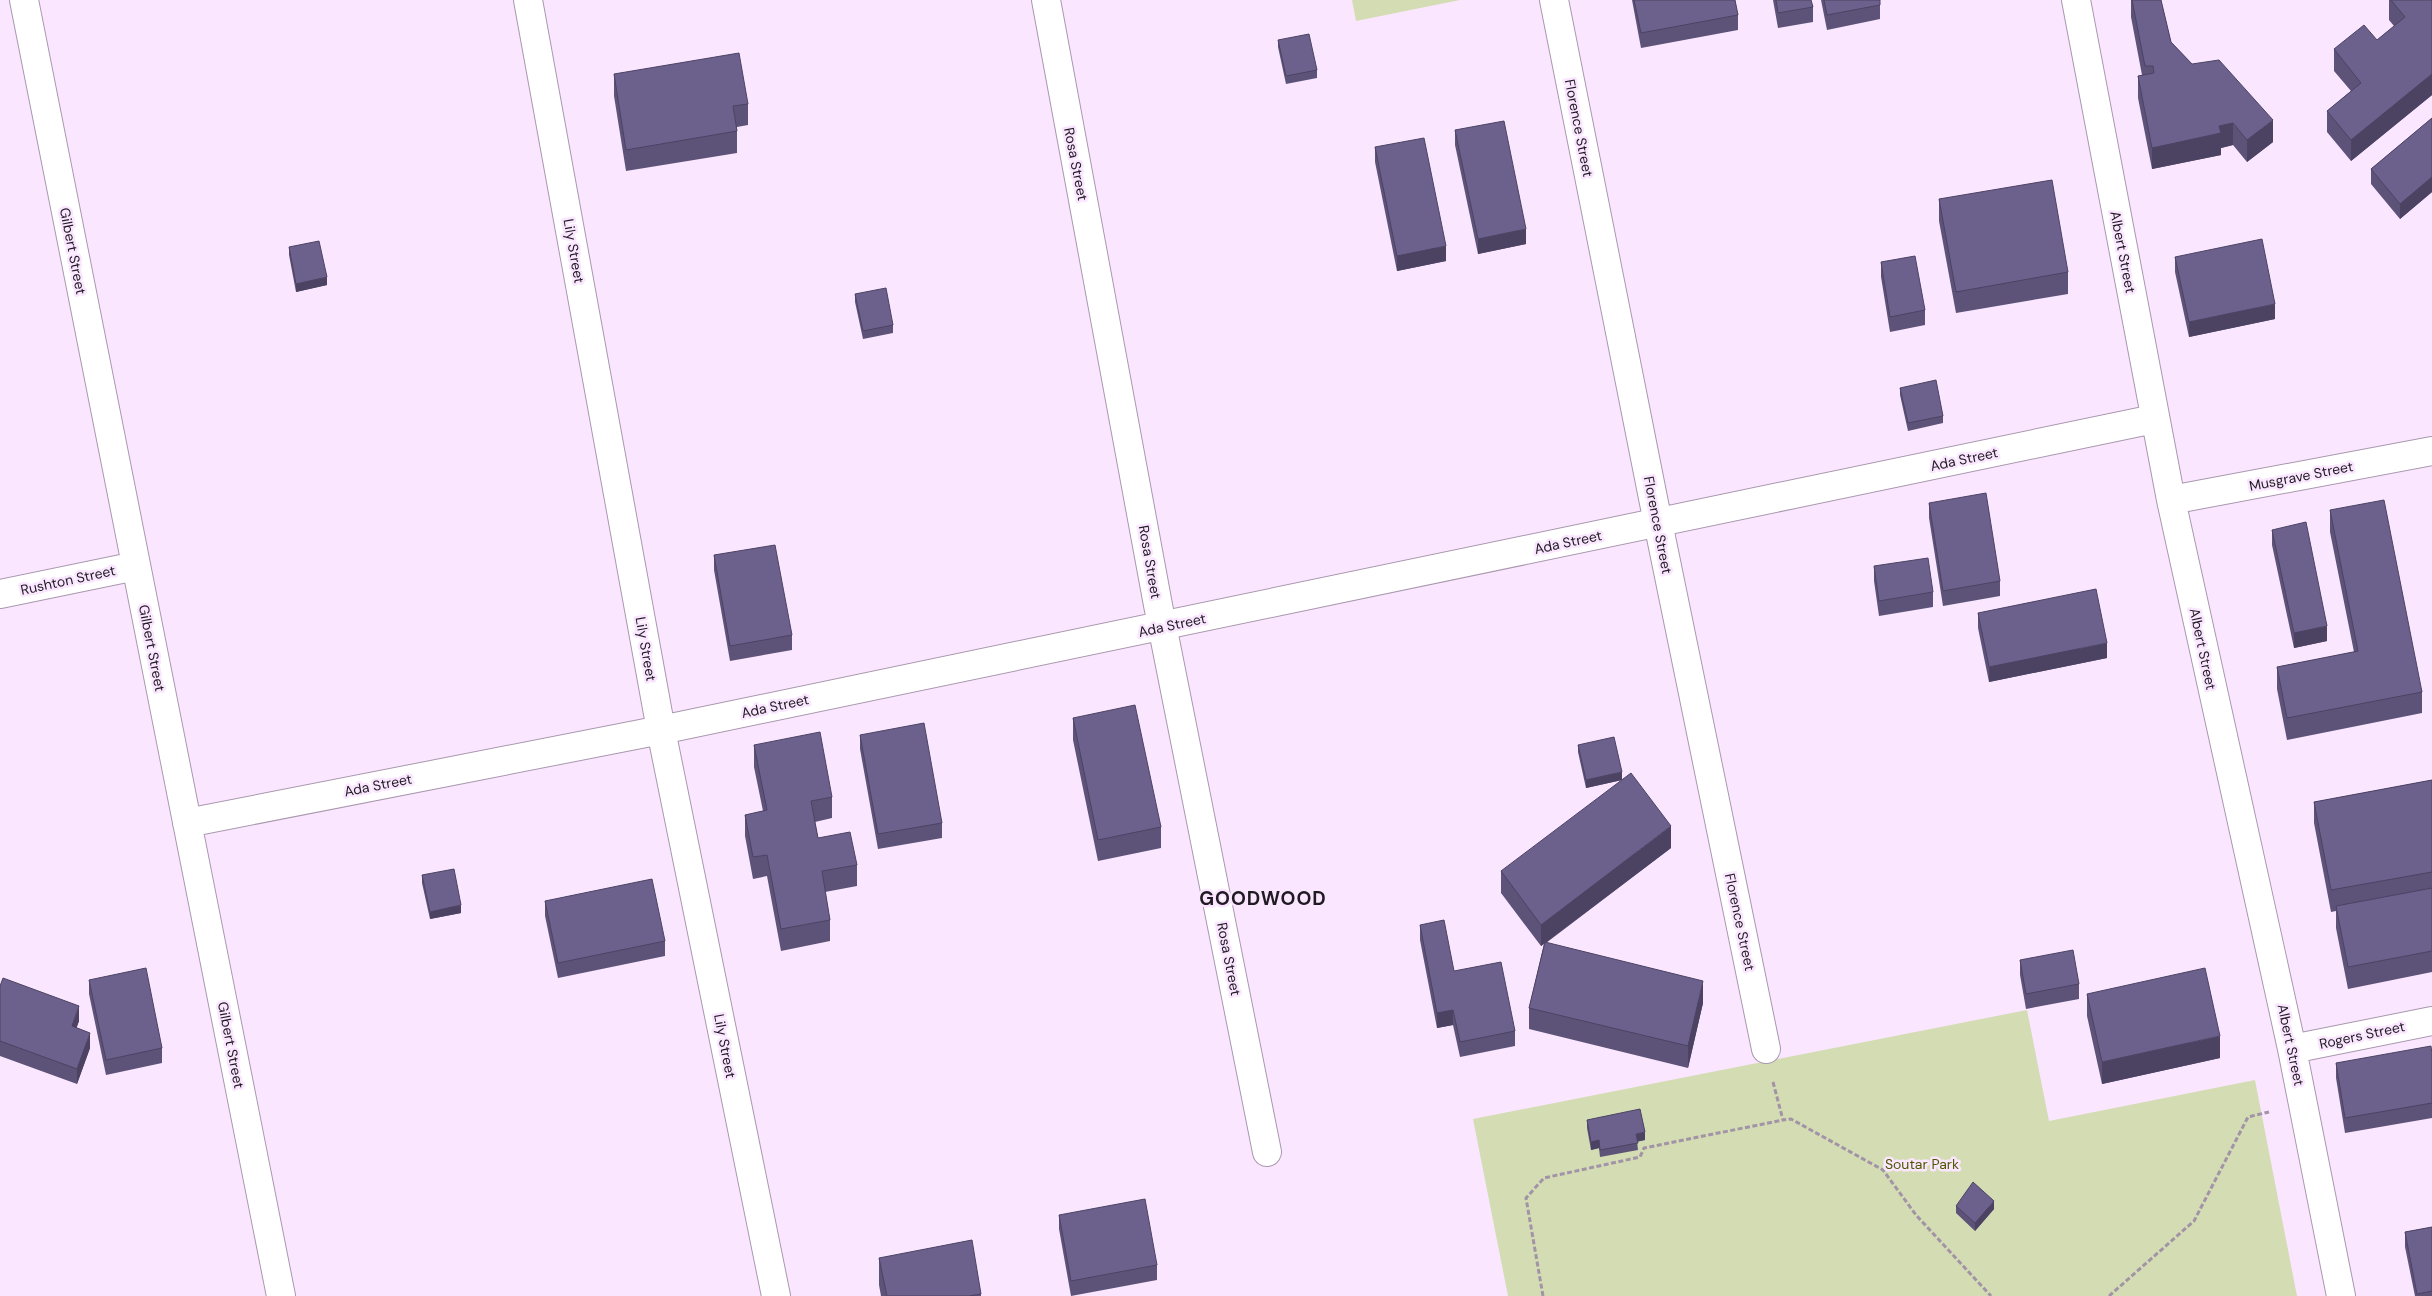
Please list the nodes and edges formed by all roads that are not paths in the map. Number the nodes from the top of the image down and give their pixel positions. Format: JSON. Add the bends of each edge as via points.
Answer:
{"nodes":[{"id":1,"x":24,"y":0,"type":"edge"},
{"id":2,"x":528,"y":0,"type":"edge"},
{"id":3,"x":1046,"y":0,"type":"edge"},
{"id":4,"x":1554,"y":0,"type":"edge"},
{"id":5,"x":2076,"y":0,"type":"edge"},
{"id":6,"x":2154,"y":419,"type":"junction"},
{"id":7,"x":2432,"y":451,"type":"edge"},
{"id":8,"x":2171,"y":500,"type":"junction"},
{"id":9,"x":1658,"y":523,"type":"junction"},
{"id":10,"x":136,"y":566,"type":"junction"},
{"id":11,"x":0,"y":594,"type":"edge"},
{"id":12,"x":1162,"y":627,"type":"junction"},
{"id":13,"x":661,"y":730,"type":"junction"},
{"id":14,"x":187,"y":823,"type":"junction"},
{"id":15,"x":2432,"y":1021,"type":"edge"},
{"id":16,"x":1766,"y":1049,"type":"road end"},
{"id":17,"x":2292,"y":1049,"type":"junction"},
{"id":18,"x":1267,"y":1152,"type":"dead end"},
{"id":19,"x":281,"y":1296,"type":"edge"},
{"id":20,"x":776,"y":1296,"type":"edge"},
{"id":21,"x":2341,"y":1296,"type":"edge"}],
"edges":[{"from":1,"to":10,"type":"street","name":"Gilbert Street"},
{"from":2,"to":13,"type":"street","name":"Lily Street"},
{"from":3,"to":12,"type":"street","name":"Rosa Street"},
{"from":4,"to":9,"type":"street","name":"Florence Street"},
{"from":5,"to":6,"type":"street","name":"Albert Street"},
{"from":6,"to":8,"type":"street","name":"Albert Street"},
{"from":6,"to":9,"type":"street","name":"Ada Street"},
{"from":7,"to":8,"type":"street","name":"Musgrave Street"},
{"from":8,"to":17,"type":"street","name":"Albert Street"},
{"from":9,"to":12,"type":"street","name":"Ada Street"},
{"from":9,"to":16,"type":"street","name":"Florence Street"},
{"from":10,"to":11,"type":"street","name":"Rushton Street"},
{"from":10,"to":14,"type":"street","name":"Gilbert Street"},
{"from":12,"to":13,"type":"street","name":"Ada Street"},
{"from":12,"to":18,"type":"street","name":"Rosa Street"},
{"from":13,"to":14,"type":"street","name":"Ada Street"},
{"from":13,"to":20,"type":"street","name":"Lily Street"},
{"from":14,"to":19,"type":"street","name":"Gilbert Street"},
{"from":15,"to":17,"type":"street","name":"Rogers Street"},
{"from":17,"to":21,"type":"street","name":"Albert Street"}]}
